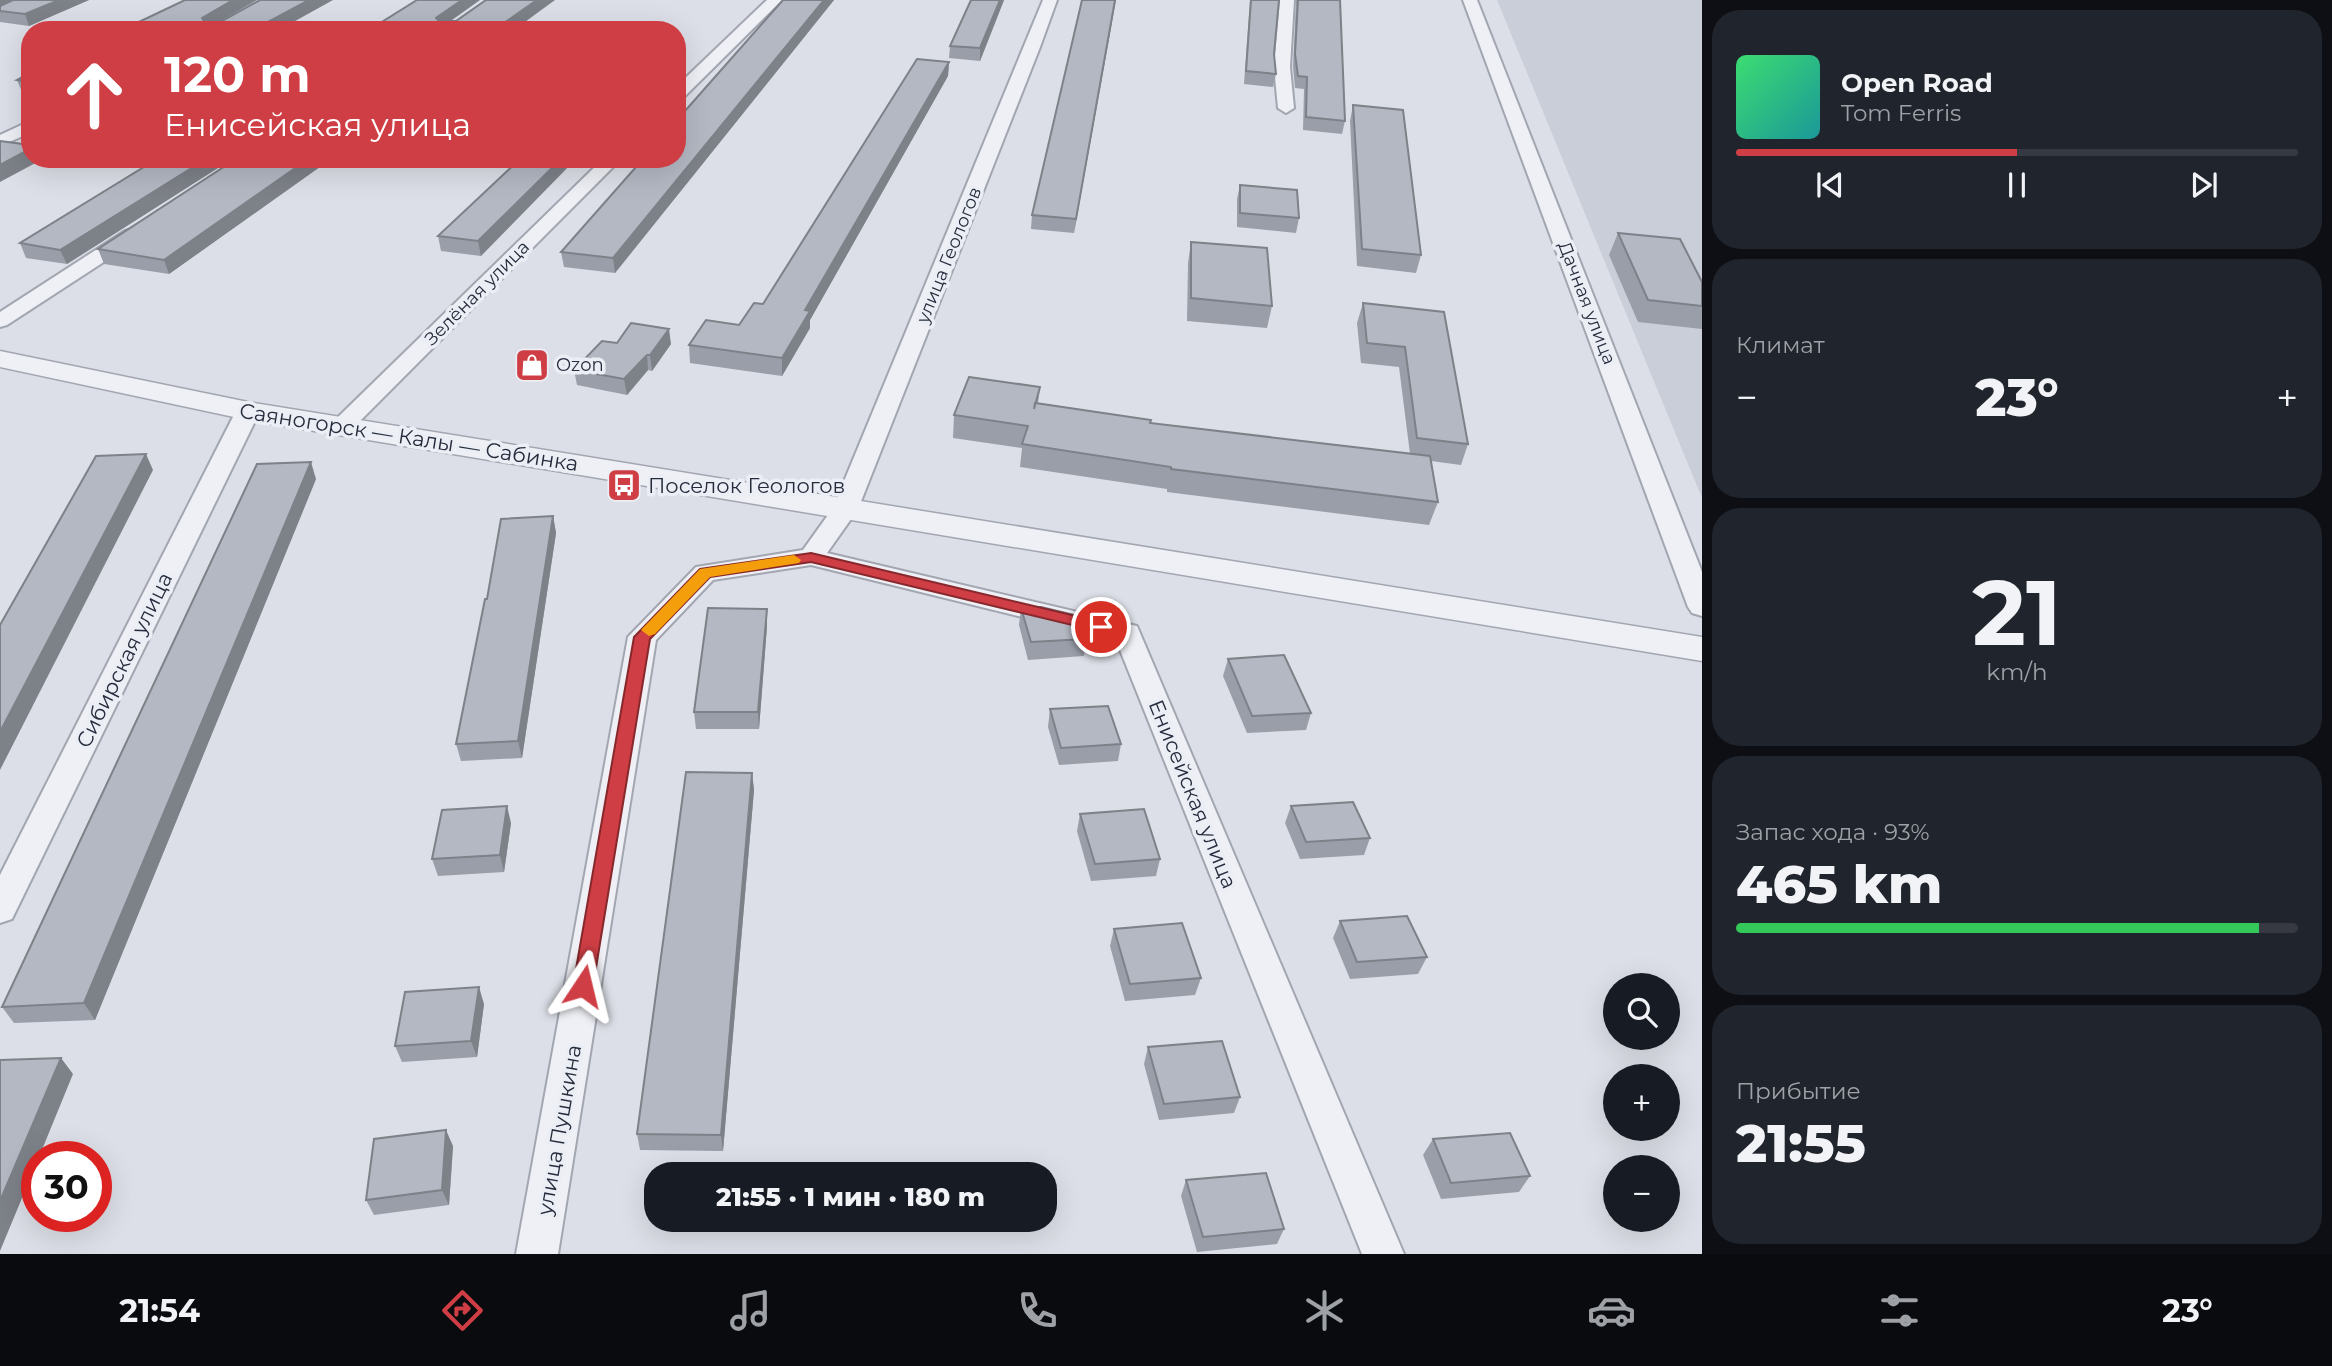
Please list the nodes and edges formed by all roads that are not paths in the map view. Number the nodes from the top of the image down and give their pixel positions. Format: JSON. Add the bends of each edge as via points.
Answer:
{"nodes":[{"id":1,"x":775,"y":0,"type":"edge"},
{"id":2,"x":1050,"y":0,"type":"edge"},
{"id":3,"x":1287,"y":0,"type":"edge"},
{"id":4,"x":1470,"y":0,"type":"edge"},
{"id":5,"x":686,"y":87,"type":"edge"},
{"id":6,"x":1286,"y":107,"type":"dead end"},
{"id":7,"x":21,"y":130,"type":"edge"},
{"id":8,"x":0,"y":141,"type":"edge"},
{"id":9,"x":604,"y":168,"type":"edge"},
{"id":10,"x":147,"y":226,"type":"edge"},
{"id":11,"x":0,"y":321,"type":"edge"},
{"id":12,"x":0,"y":359,"type":"edge"},
{"id":13,"x":248,"y":411,"type":"junction"},
{"id":14,"x":342,"y":426,"type":"junction"},
{"id":15,"x":832,"y":506,"type":"junction"},
{"id":16,"x":811,"y":558,"type":"junction"},
{"id":17,"x":1702,"y":607,"type":"edge"},
{"id":18,"x":1702,"y":649,"type":"edge"},
{"id":19,"x":0,"y":909,"type":"edge"},
{"id":20,"x":537,"y":1254,"type":"edge"},
{"id":21,"x":1383,"y":1254,"type":"edge"}],
"edges":[{"from":1,"to":5,"type":"street"},
{"from":2,"to":15,"type":"street","name":"улица Геологов","via":[[1023,73]]},
{"from":3,"to":6,"type":"street","via":[[1282,67]]},
{"from":4,"to":17,"type":"street","name":"Дачная улица"},
{"from":7,"to":8,"type":"street"},
{"from":9,"to":14,"type":"street","name":"Зелёная улица"},
{"from":10,"to":11,"type":"street"},
{"from":12,"to":13,"type":"street","name":"Саяногорск — Калы — Сабинка"},
{"from":13,"to":14,"type":"street","name":"Саяногорск — Калы — Сабинка"},
{"from":13,"to":19,"type":"street","name":"Сибирская улица"},
{"from":14,"to":15,"type":"street","name":"Саяногорск — Калы — Сабинка"},
{"from":15,"to":16,"type":"street"},
{"from":15,"to":18,"type":"street","name":"Саяногорск — Калы — Сабинка"},
{"from":16,"to":20,"type":"street","name":"улица Пушкина","via":[[705,573],[642,637]]},
{"from":16,"to":21,"type":"street","name":"Енисейская улица","via":[[1127,633]]}]}
